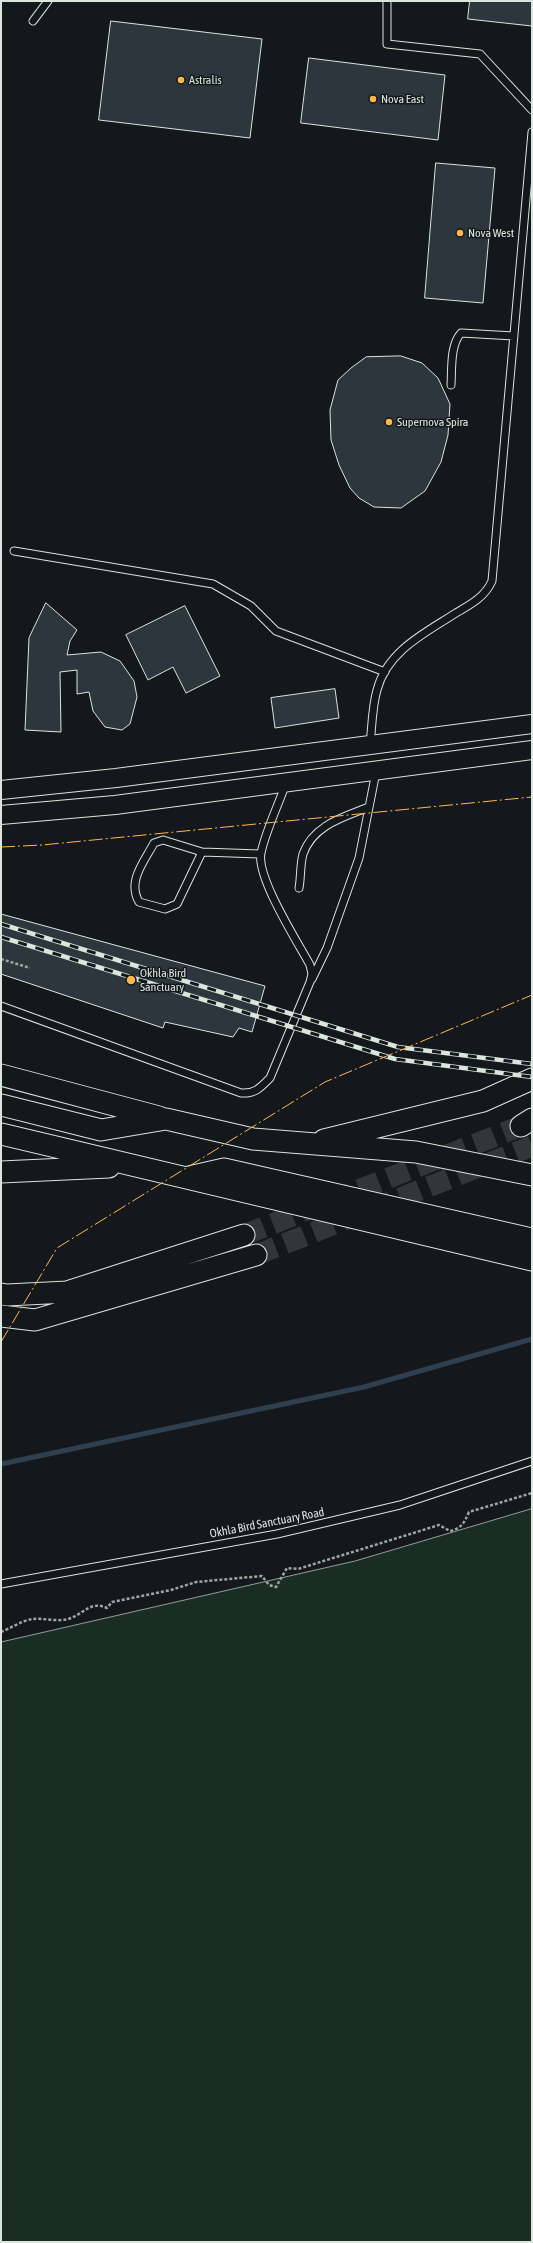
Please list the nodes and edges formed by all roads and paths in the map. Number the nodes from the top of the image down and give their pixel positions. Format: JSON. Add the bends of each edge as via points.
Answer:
{"nodes":[{"id":1,"x":48,"y":1,"type":"edge"},
{"id":2,"x":387,"y":1,"type":"edge"},
{"id":3,"x":32,"y":21,"type":"dead end"},
{"id":4,"x":532,"y":110,"type":"edge"},
{"id":5,"x":532,"y":132,"type":"edge"},
{"id":6,"x":514,"y":336,"type":"junction"},
{"id":7,"x":451,"y":385,"type":"dead end"},
{"id":8,"x":14,"y":551,"type":"dead end"},
{"id":9,"x":385,"y":672,"type":"junction"},
{"id":10,"x":532,"y":724,"type":"edge"},
{"id":11,"x":370,"y":745,"type":"junction"},
{"id":12,"x":532,"y":750,"type":"edge"},
{"id":13,"x":376,"y":770,"type":"junction"},
{"id":14,"x":287,"y":781,"type":"junction"},
{"id":15,"x":1,"y":790,"type":"edge"},
{"id":16,"x":369,"y":807,"type":"junction"},
{"id":17,"x":1,"y":815,"type":"edge"},
{"id":18,"x":202,"y":852,"type":"junction"},
{"id":19,"x":260,"y":854,"type":"junction"},
{"id":20,"x":299,"y":888,"type":"dead end"},
{"id":21,"x":1,"y":959,"type":"edge"},
{"id":22,"x":30,"y":968,"type":"dead end"},
{"id":23,"x":310,"y":982,"type":"junction"},
{"id":24,"x":1,"y":1006,"type":"edge"},
{"id":25,"x":1,"y":1075,"type":"edge"},
{"id":26,"x":532,"y":1079,"type":"edge"},
{"id":27,"x":1,"y":1105,"type":"edge"},
{"id":28,"x":166,"y":1119,"type":"junction"},
{"id":29,"x":1,"y":1134,"type":"edge"},
{"id":30,"x":306,"y":1144,"type":"junction"},
{"id":31,"x":136,"y":1166,"type":"junction"},
{"id":32,"x":1,"y":1172,"type":"edge"},
{"id":33,"x":532,"y":1175,"type":"edge"},
{"id":34,"x":185,"y":1178,"type":"junction"},
{"id":35,"x":244,"y":1235,"type":"tunnel mouth"},
{"id":36,"x":532,"y":1238,"type":"edge"},
{"id":37,"x":256,"y":1255,"type":"tunnel mouth"},
{"id":38,"x":532,"y":1260,"type":"edge"},
{"id":39,"x":1,"y":1294,"type":"edge"},
{"id":40,"x":1,"y":1316,"type":"edge"},
{"id":41,"x":532,"y":1461,"type":"edge"},
{"id":42,"x":532,"y":1493,"type":"edge"},
{"id":43,"x":1,"y":1584,"type":"edge"},
{"id":44,"x":1,"y":1632,"type":"edge"}],
"edges":[{"from":1,"to":3,"type":"lane"},
{"from":2,"to":4,"type":"lane","via":[[387,44],[480,54]]},
{"from":5,"to":6,"type":"lane"},
{"from":6,"to":7,"type":"lane","via":[[461,333],[454,347]]},
{"from":6,"to":9,"type":"lane","via":[[492,581],[489,588],[473,603],[397,653]]},
{"from":8,"to":9,"type":"lane","via":[[213,584],[250,606],[276,631]]},
{"from":9,"to":11,"type":"lane","via":[[376,690]]},
{"from":10,"to":11,"type":"street"},
{"from":11,"to":15,"type":"street","via":[[116,778]]},
{"from":12,"to":13,"type":"street"},
{"from":13,"to":14,"type":"street"},
{"from":13,"to":16,"type":"lane"},
{"from":14,"to":17,"type":"street","via":[[116,805]]},
{"from":14,"to":19,"type":"lane"},
{"from":16,"to":20,"type":"lane","via":[[330,822],[318,832],[304,854]]},
{"from":16,"to":23,"type":"lane","via":[[359,858],[327,948]]},
{"from":18,"to":18,"type":"lane","via":[[177,904],[165,909],[139,902],[133,892],[135,879],[154,843],[163,840]]},
{"from":18,"to":19,"type":"lane"},
{"from":19,"to":23,"type":"lane","via":[[265,879],[310,965]]},
{"from":21,"to":22,"type":"path"},
{"from":23,"to":24,"type":"lane","via":[[270,1078],[252,1094],[241,1093]]},
{"from":25,"to":28,"type":"main road"},
{"from":26,"to":30,"type":"main road","via":[[483,1101]]},
{"from":27,"to":28,"type":"main road","via":[[101,1130]]},
{"from":28,"to":30,"type":"main road","via":[[253,1139]]},
{"from":29,"to":31,"type":"main road"},
{"from":30,"to":33,"type":"main road","via":[[416,1152]]},
{"from":31,"to":32,"type":"main road"},
{"from":31,"to":34,"type":"main road"},
{"from":34,"to":36,"type":"main road","via":[[224,1169]]},
{"from":34,"to":38,"type":"main road"},
{"from":35,"to":39,"type":"main road","via":[[66,1292]]},
{"from":37,"to":40,"type":"main road","via":[[35,1320]]},
{"from":41,"to":43,"type":"lane","name":"Okhla Bird Sanctuary Road","via":[[384,1509],[277,1534]]},
{"from":42,"to":44,"type":"path","via":[[470,1512],[463,1526],[457,1529],[450,1531],[439,1525],[298,1569],[287,1568],[276,1587],[269,1585],[262,1576],[196,1582],[112,1602],[107,1608],[100,1604],[90,1605],[80,1614],[66,1620],[32,1619]]}]}
